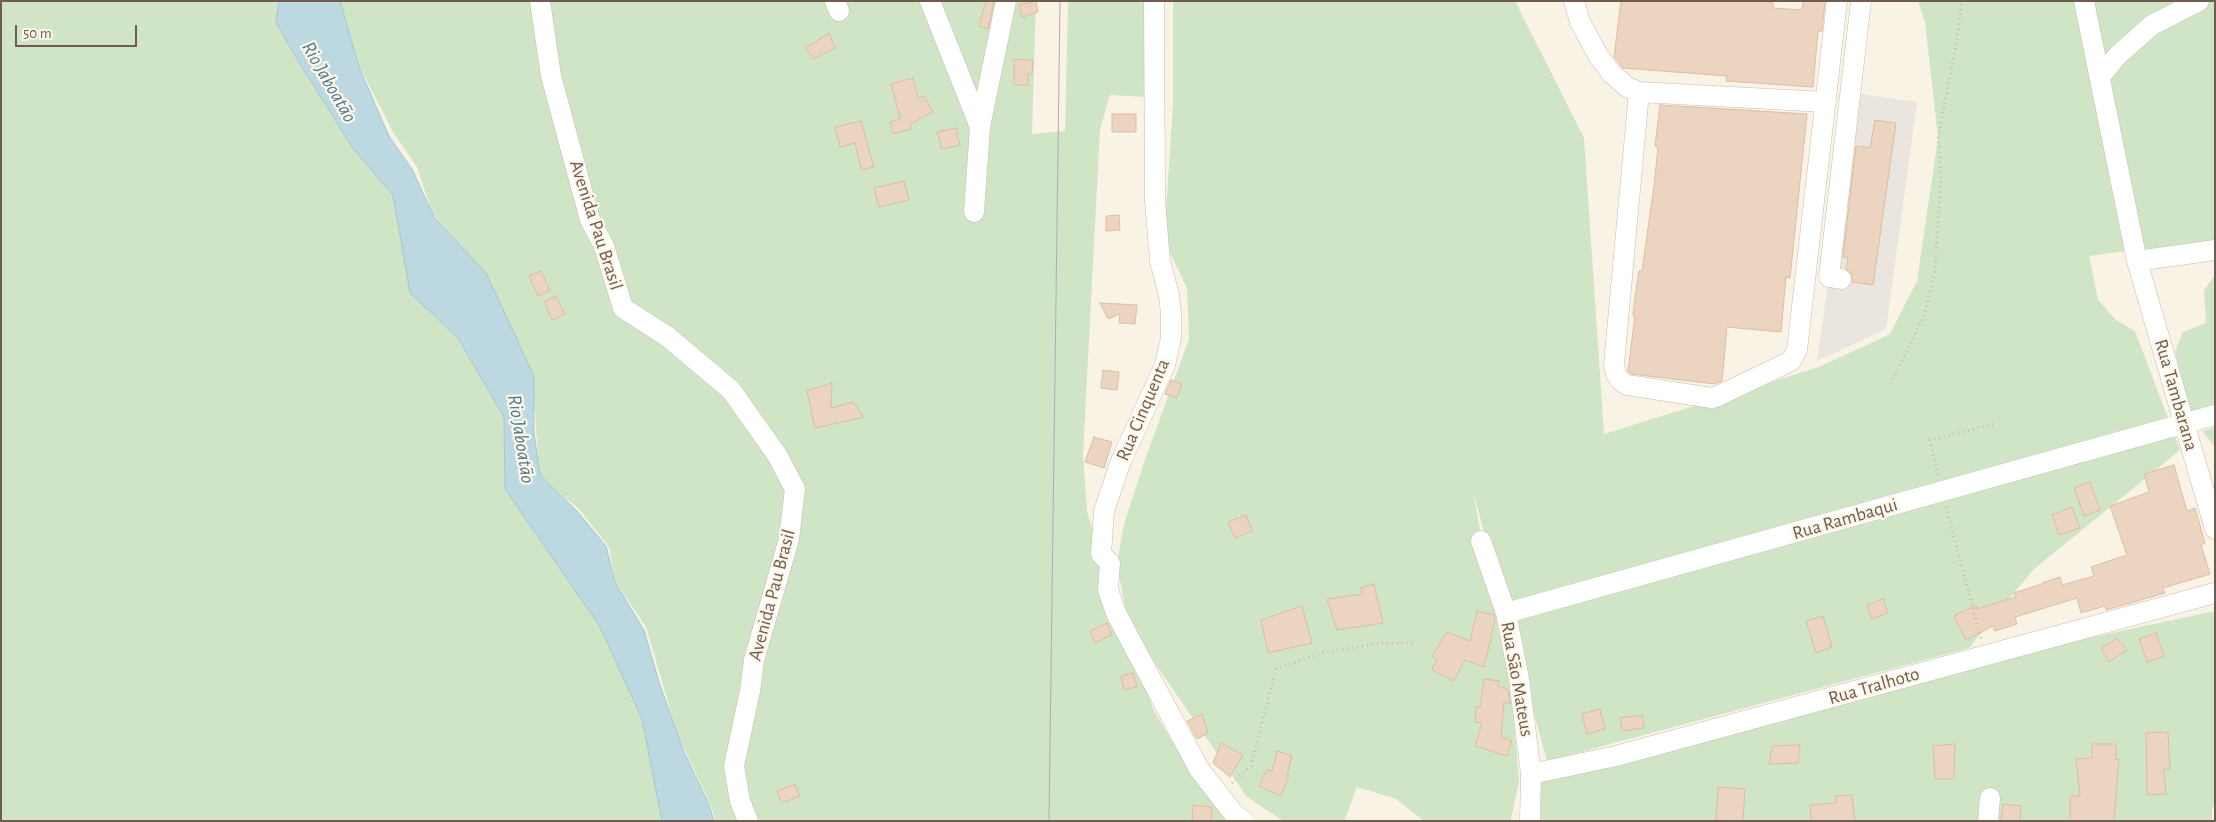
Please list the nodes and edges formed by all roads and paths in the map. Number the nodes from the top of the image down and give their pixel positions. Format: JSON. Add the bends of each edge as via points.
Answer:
{"nodes":[{"id":1,"x":540,"y":1,"type":"edge"},
{"id":2,"x":930,"y":1,"type":"edge"},
{"id":3,"x":1006,"y":1,"type":"edge"},
{"id":4,"x":1154,"y":1,"type":"edge"},
{"id":5,"x":1574,"y":1,"type":"edge"},
{"id":6,"x":1837,"y":1,"type":"edge"},
{"id":7,"x":1861,"y":1,"type":"edge"},
{"id":8,"x":1962,"y":1,"type":"edge"},
{"id":9,"x":2084,"y":1,"type":"edge"},
{"id":10,"x":2199,"y":1,"type":"edge"},
{"id":11,"x":2100,"y":77,"type":"junction"},
{"id":12,"x":1640,"y":92,"type":"junction"},
{"id":13,"x":1826,"y":102,"type":"junction"},
{"id":14,"x":980,"y":127,"type":"junction"},
{"id":15,"x":974,"y":212,"type":"dead end"},
{"id":16,"x":2215,"y":250,"type":"edge"},
{"id":17,"x":2137,"y":262,"type":"junction"},
{"id":18,"x":1841,"y":279,"type":"dead end"},
{"id":19,"x":1893,"y":379,"type":"dead end"},
{"id":20,"x":2215,"y":415,"type":"edge"},
{"id":21,"x":2184,"y":422,"type":"junction"},
{"id":22,"x":1997,"y":423,"type":"dead end"},
{"id":23,"x":1942,"y":492,"type":"junction"},
{"id":24,"x":2215,"y":529,"type":"edge"},
{"id":25,"x":1482,"y":541,"type":"dead end"},
{"id":26,"x":2215,"y":593,"type":"edge"},
{"id":27,"x":1506,"y":613,"type":"junction"},
{"id":28,"x":1414,"y":643,"type":"dead end"},
{"id":29,"x":1986,"y":654,"type":"junction"},
{"id":30,"x":1531,"y":774,"type":"junction"},
{"id":31,"x":1218,"y":796,"type":"junction"},
{"id":32,"x":1990,"y":798,"type":"dead end"},
{"id":33,"x":748,"y":821,"type":"edge"},
{"id":34,"x":1244,"y":821,"type":"edge"},
{"id":35,"x":1530,"y":821,"type":"edge"},
{"id":36,"x":1988,"y":821,"type":"edge"}],
"edges":[{"from":1,"to":33,"type":"street","name":"Avenida Pau Brasil","via":[[551,76],[590,220],[604,246],[623,308],[668,338],[731,390],[778,455],[795,489],[789,539],[754,660],[734,766],[740,801]]},
{"from":2,"to":14,"type":"street"},
{"from":3,"to":14,"type":"street"},
{"from":4,"to":31,"type":"street","name":"Rua Cinquenta","via":[[1154,201],[1160,261],[1169,295],[1171,338],[1165,365],[1121,461],[1104,511],[1101,554],[1110,563],[1108,590],[1116,613],[1199,769]]},
{"from":5,"to":12,"type":"street","via":[[1580,22],[1599,57],[1627,88]]},
{"from":6,"to":13,"type":"street"},
{"from":7,"to":18,"type":"street","via":[[1829,278]]},
{"from":8,"to":19,"type":"path","via":[[1938,138],[1941,174],[1935,270],[1925,313]]},
{"from":9,"to":11,"type":"street","name":"Rua Tambarana"},
{"from":10,"to":11,"type":"street","via":[[2152,26],[2118,55]]},
{"from":11,"to":17,"type":"street","name":"Rua Tambarana"},
{"from":12,"to":13,"type":"street"},
{"from":12,"to":13,"type":"street","via":[[1614,364],[1616,374],[1627,385],[1712,398],[1791,361],[1797,350]]},
{"from":14,"to":15,"type":"street"},
{"from":16,"to":17,"type":"street"},
{"from":17,"to":21,"type":"street","name":"Rua Tambarana"},
{"from":20,"to":21,"type":"street","name":"Rua Rambaqui"},
{"from":21,"to":23,"type":"street","name":"Rua Rambaqui"},
{"from":21,"to":24,"type":"street","name":"Rua Tambarana"},
{"from":22,"to":23,"type":"path","via":[[1930,440]]},
{"from":23,"to":27,"type":"street","name":"Rua Rambaqui"},
{"from":23,"to":29,"type":"path"},
{"from":25,"to":27,"type":"street","name":"Rua São Mateus"},
{"from":26,"to":29,"type":"street","name":"Rua Tralhoto"},
{"from":27,"to":30,"type":"street","name":"Rua São Mateus","via":[[1521,688]]},
{"from":28,"to":31,"type":"path","via":[[1382,643],[1321,654],[1276,669],[1251,766]]},
{"from":29,"to":30,"type":"street","name":"Rua Tralhoto","via":[[1626,753]]},
{"from":30,"to":35,"type":"street","name":"Rua São Mateus"},
{"from":31,"to":34,"type":"street","name":"Rua Cinquenta"},
{"from":32,"to":36,"type":"street"}]}
